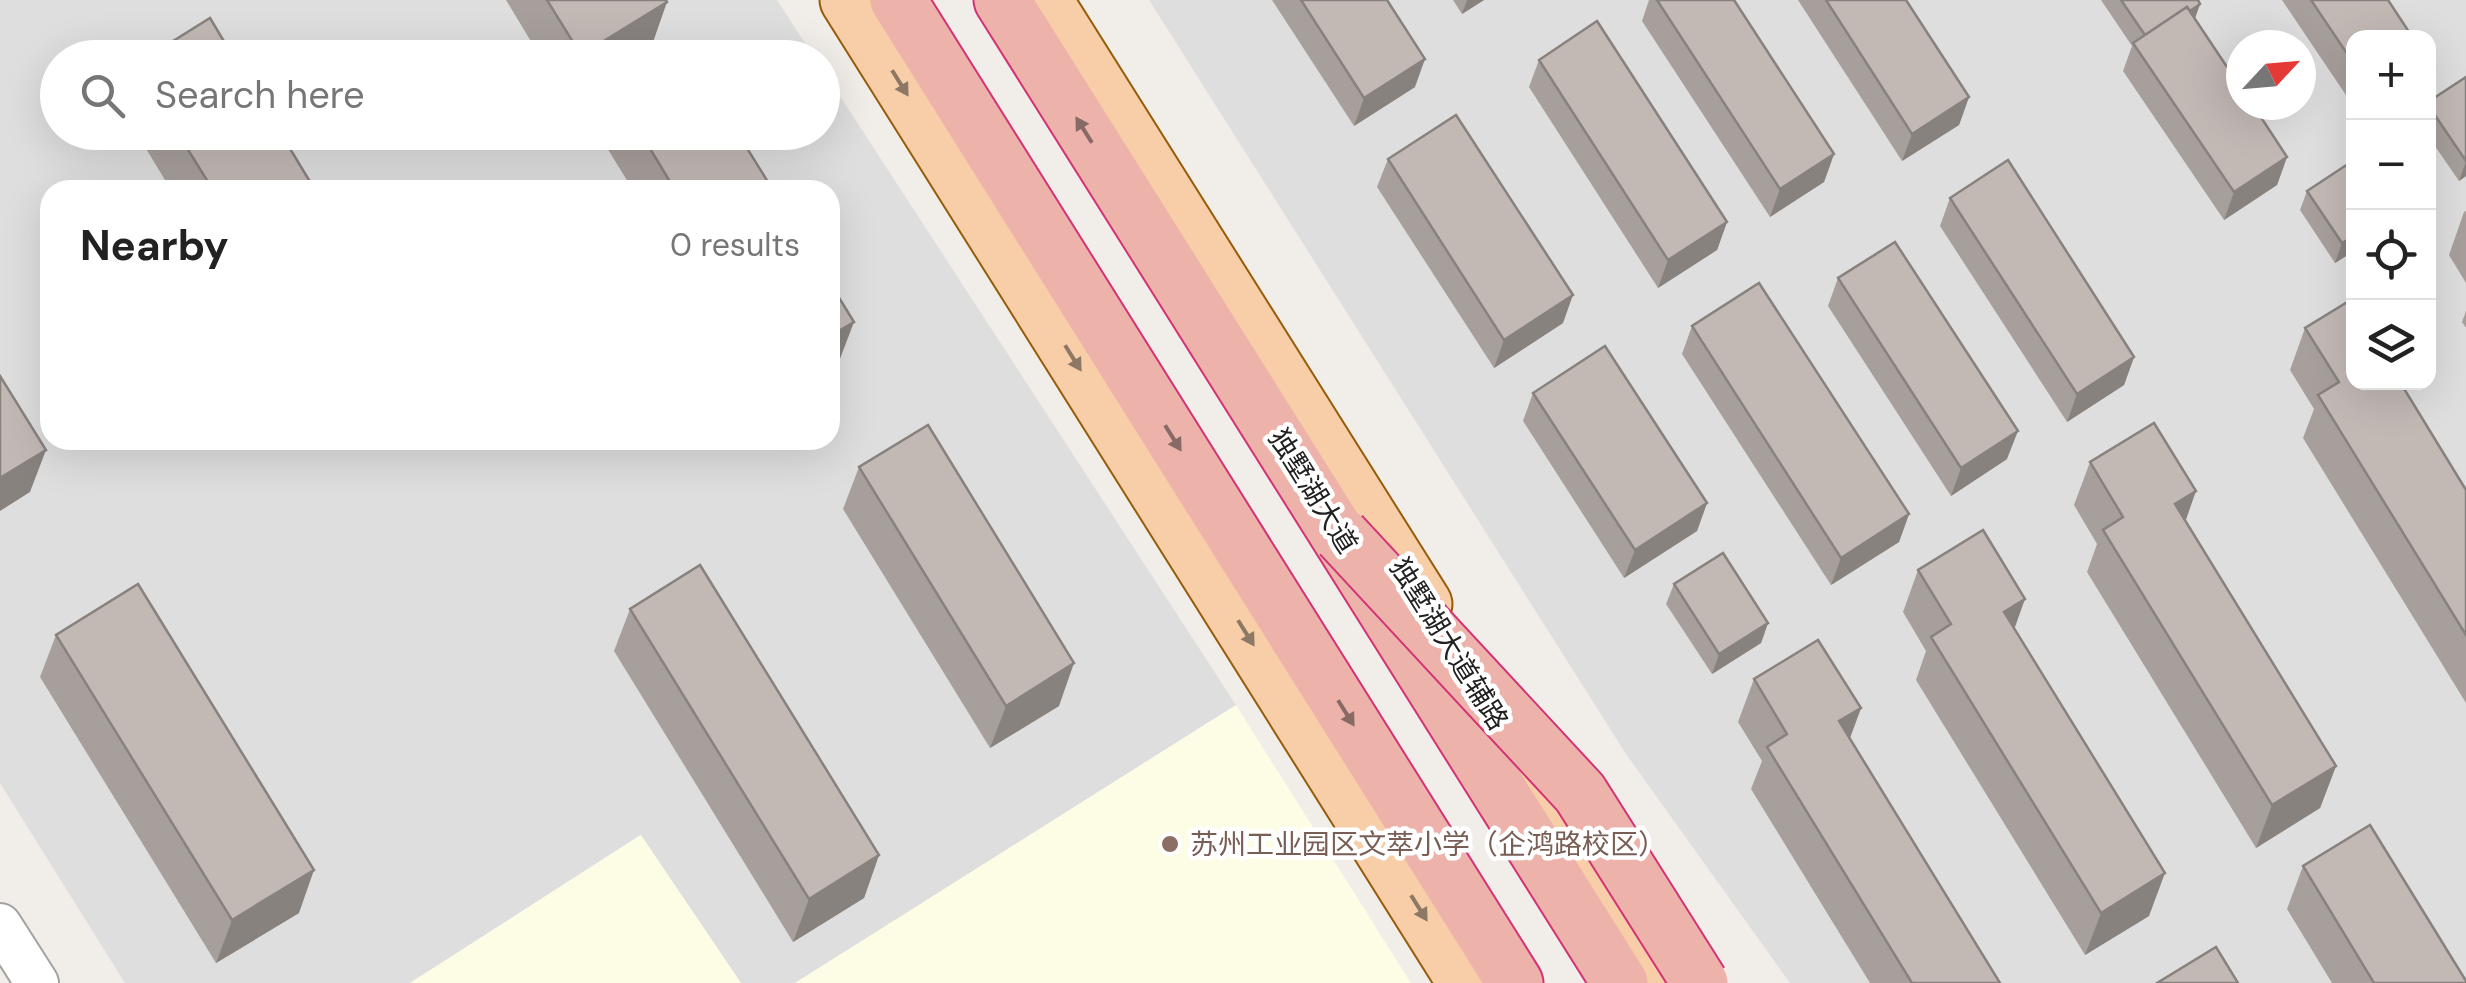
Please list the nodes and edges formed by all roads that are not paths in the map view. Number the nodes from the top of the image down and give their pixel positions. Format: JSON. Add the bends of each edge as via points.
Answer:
{"nodes":[{"id":1,"x":848,"y":0,"type":"edge"},
{"id":2,"x":898,"y":0,"type":"edge"},
{"id":3,"x":1002,"y":0,"type":"edge"},
{"id":4,"x":1044,"y":0,"type":"edge"},
{"id":5,"x":1341,"y":535,"type":"junction"},
{"id":6,"x":0,"y":926,"type":"edge"},
{"id":7,"x":36,"y":983,"type":"edge"},
{"id":8,"x":1466,"y":983,"type":"edge"},
{"id":9,"x":1516,"y":983,"type":"edge"},
{"id":10,"x":1620,"y":983,"type":"edge"},
{"id":11,"x":1662,"y":983,"type":"edge"},
{"id":12,"x":1700,"y":983,"type":"edge"}],
"edges":[{"from":1,"to":8,"type":"main road","one_way":true},
{"from":2,"to":9,"type":"highway","one_way":true},
{"from":5,"to":3,"type":"highway","name":"独墅湖大道","one_way":true},
{"from":4,"to":11,"type":"main road","name":"独墅湖大道辅路"},
{"from":5,"to":10,"type":"highway","name":"独墅湖大道","bridge":true},
{"from":5,"to":12,"type":"highway","bridge":true,"via":[[1580,793]]},
{"from":6,"to":7,"type":"street"}]}
